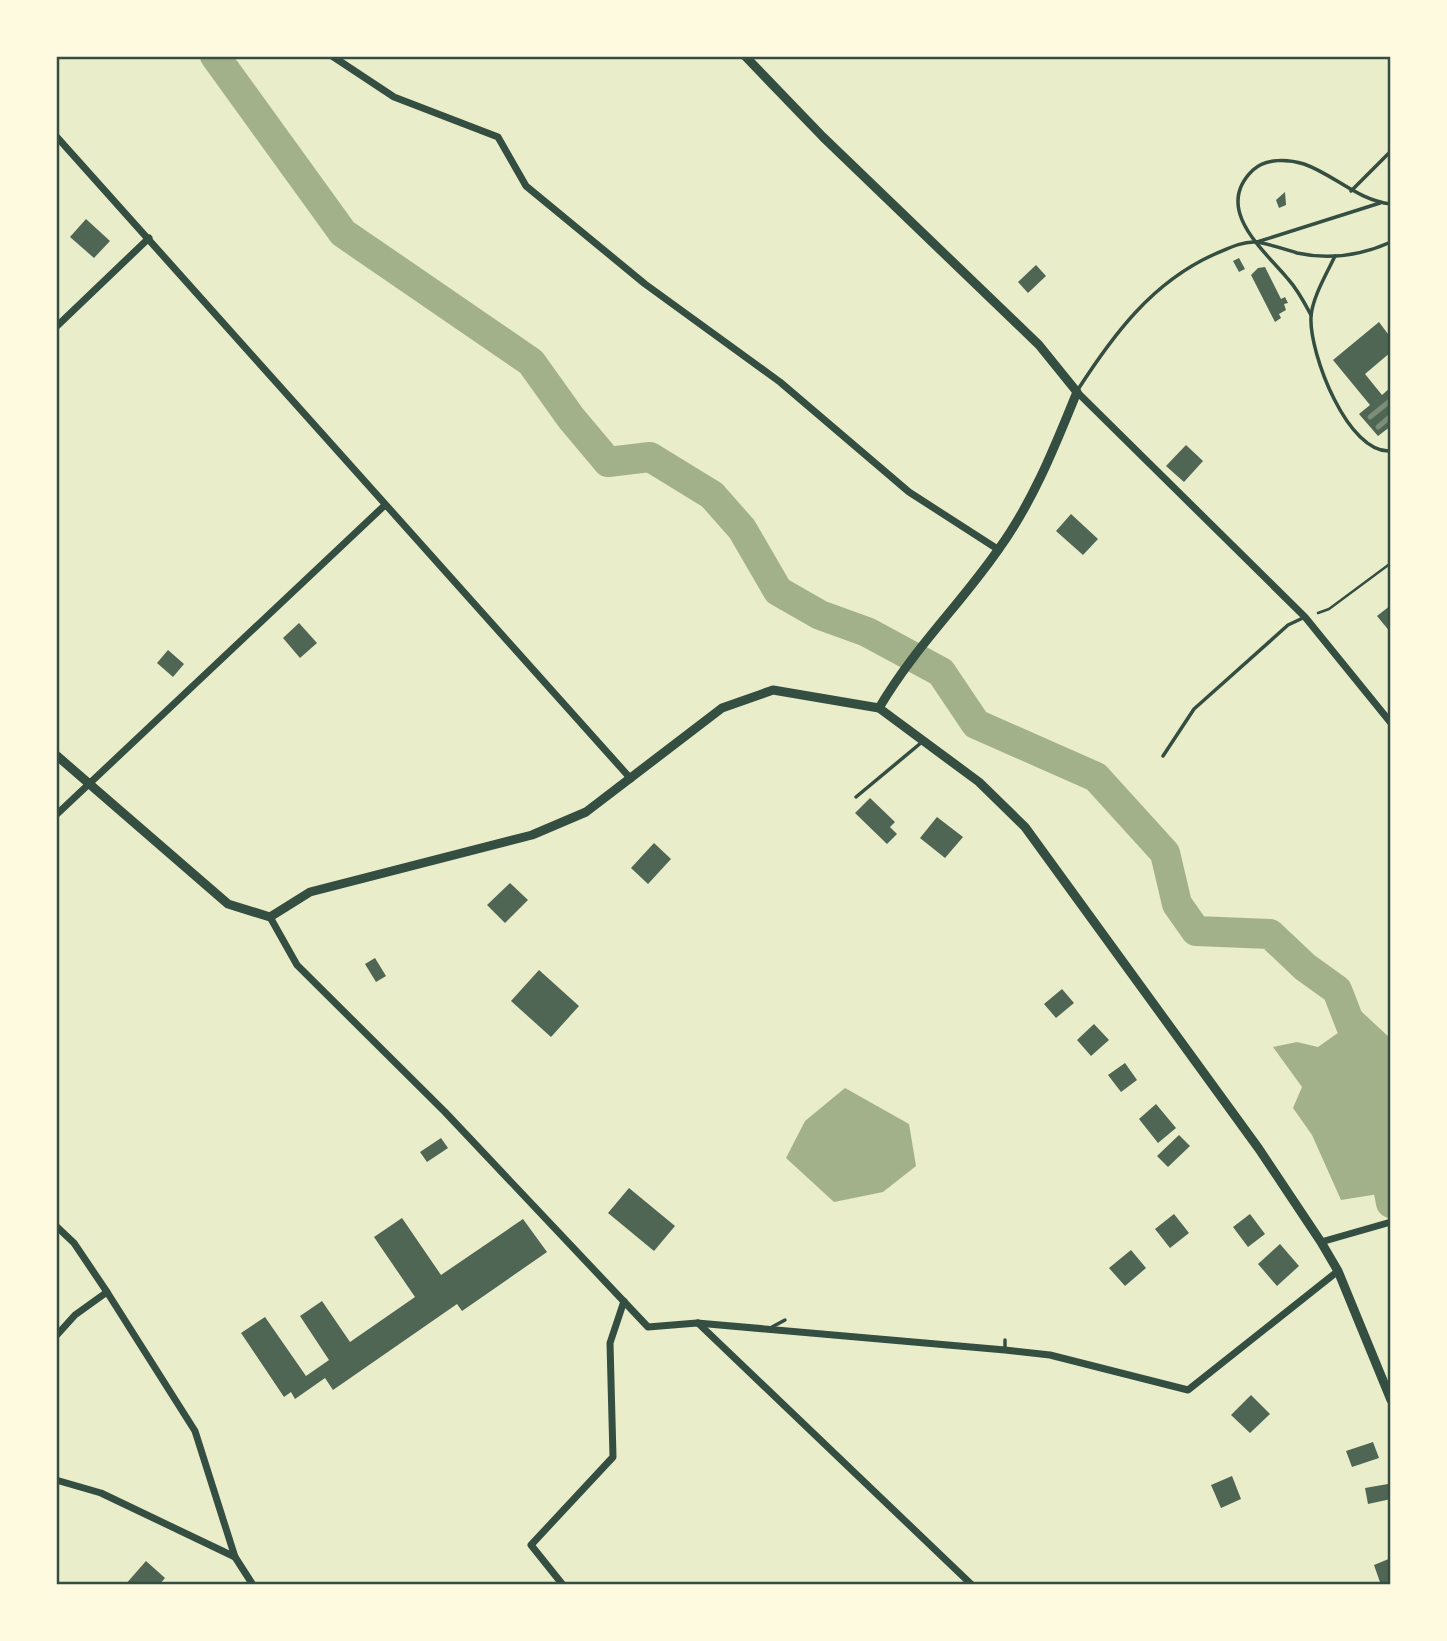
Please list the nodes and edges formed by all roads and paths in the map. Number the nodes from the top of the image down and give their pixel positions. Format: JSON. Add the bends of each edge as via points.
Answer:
{"nodes":[{"id":1,"x":332,"y":56,"type":"edge"},
{"id":2,"x":745,"y":56,"type":"edge"},
{"id":3,"x":56,"y":136,"type":"edge"},
{"id":4,"x":1391,"y":152,"type":"edge"},
{"id":5,"x":1351,"y":191,"type":"junction"},
{"id":6,"x":1381,"y":203,"type":"junction"},
{"id":7,"x":1391,"y":204,"type":"edge"},
{"id":8,"x":149,"y":238,"type":"junction"},
{"id":9,"x":1255,"y":242,"type":"junction"},
{"id":10,"x":1391,"y":242,"type":"edge"},
{"id":11,"x":1335,"y":256,"type":"junction"},
{"id":12,"x":1311,"y":315,"type":"junction"},
{"id":13,"x":56,"y":327,"type":"edge"},
{"id":14,"x":1077,"y":392,"type":"junction"},
{"id":15,"x":1391,"y":451,"type":"edge"},
{"id":16,"x":385,"y":505,"type":"junction"},
{"id":17,"x":999,"y":550,"type":"junction"},
{"id":18,"x":1391,"y":563,"type":"edge"},
{"id":19,"x":1305,"y":617,"type":"junction"},
{"id":20,"x":878,"y":708,"type":"junction"},
{"id":21,"x":1391,"y":723,"type":"edge"},
{"id":22,"x":923,"y":741,"type":"junction"},
{"id":23,"x":56,"y":755,"type":"edge"},
{"id":24,"x":1163,"y":756,"type":"dead end"},
{"id":25,"x":631,"y":779,"type":"junction"},
{"id":26,"x":89,"y":784,"type":"junction"},
{"id":27,"x":856,"y":797,"type":"dead end"},
{"id":28,"x":56,"y":815,"type":"edge"},
{"id":29,"x":270,"y":917,"type":"junction"},
{"id":30,"x":1391,"y":1222,"type":"edge"},
{"id":31,"x":56,"y":1226,"type":"edge"},
{"id":32,"x":1321,"y":1242,"type":"junction"},
{"id":33,"x":1338,"y":1271,"type":"junction"},
{"id":34,"x":107,"y":1292,"type":"junction"},
{"id":35,"x":624,"y":1301,"type":"junction"},
{"id":36,"x":785,"y":1320,"type":"dead end"},
{"id":37,"x":697,"y":1323,"type":"junction"},
{"id":38,"x":767,"y":1329,"type":"junction"},
{"id":39,"x":56,"y":1336,"type":"edge"},
{"id":40,"x":1005,"y":1340,"type":"dead end"},
{"id":41,"x":1005,"y":1350,"type":"junction"},
{"id":42,"x":1391,"y":1400,"type":"edge"},
{"id":43,"x":56,"y":1479,"type":"edge"},
{"id":44,"x":234,"y":1558,"type":"junction"},
{"id":45,"x":253,"y":1585,"type":"edge"},
{"id":46,"x":563,"y":1585,"type":"edge"},
{"id":47,"x":972,"y":1585,"type":"edge"}],
"edges":[{"from":1,"to":17,"type":"street","via":[[394,97],[498,137],[526,186],[623,266],[780,382],[909,492]]},
{"from":2,"to":14,"type":"street","via":[[1039,345]]},
{"from":3,"to":8,"type":"street"},
{"from":4,"to":5,"type":"lane"},
{"from":5,"to":6,"type":"lane"},
{"from":5,"to":9,"type":"lane","via":[[1303,164],[1280,160],[1257,167],[1244,182],[1239,201],[1243,221]]},
{"from":6,"to":7,"type":"lane"},
{"from":6,"to":9,"type":"lane"},
{"from":8,"to":13,"type":"street"},
{"from":8,"to":16,"type":"street"},
{"from":9,"to":11,"type":"lane"},
{"from":9,"to":12,"type":"lane","via":[[1300,293]]},
{"from":9,"to":14,"type":"lane","via":[[1197,262],[1165,285],[1117,331]]},
{"from":10,"to":11,"type":"lane"},
{"from":11,"to":12,"type":"lane"},
{"from":12,"to":15,"type":"lane","via":[[1318,362],[1343,412],[1370,447]]},
{"from":14,"to":17,"type":"street","via":[[1046,468]]},
{"from":14,"to":19,"type":"street"},
{"from":16,"to":25,"type":"street"},
{"from":16,"to":26,"type":"street"},
{"from":17,"to":20,"type":"street","via":[[921,643]]},
{"from":18,"to":19,"type":"path","via":[[1329,609]]},
{"from":19,"to":21,"type":"street"},
{"from":19,"to":24,"type":"lane","via":[[1287,625],[1194,709]]},
{"from":20,"to":22,"type":"street"},
{"from":20,"to":25,"type":"street","via":[[773,691],[722,708]]},
{"from":22,"to":27,"type":"lane"},
{"from":22,"to":32,"type":"street","via":[[979,782],[1026,827]]},
{"from":23,"to":26,"type":"street"},
{"from":25,"to":29,"type":"street","via":[[586,812],[531,835],[310,892]]},
{"from":26,"to":28,"type":"street"},
{"from":26,"to":29,"type":"street","via":[[228,904]]},
{"from":29,"to":35,"type":"street","via":[[297,965],[445,1112]]},
{"from":30,"to":32,"type":"street"},
{"from":31,"to":34,"type":"street","via":[[74,1243]]},
{"from":32,"to":33,"type":"street"},
{"from":33,"to":41,"type":"street","via":[[1188,1390],[1050,1355]]},
{"from":33,"to":42,"type":"street"},
{"from":34,"to":39,"type":"street"},
{"from":34,"to":44,"type":"street","via":[[195,1431]]},
{"from":35,"to":37,"type":"street","via":[[648,1327]]},
{"from":35,"to":46,"type":"street","via":[[610,1343],[613,1457],[531,1545]]},
{"from":36,"to":38,"type":"lane"},
{"from":37,"to":38,"type":"street"},
{"from":37,"to":47,"type":"street"},
{"from":38,"to":41,"type":"street"},
{"from":40,"to":41,"type":"lane"},
{"from":43,"to":44,"type":"street","via":[[101,1493]]},
{"from":44,"to":45,"type":"street"}]}
